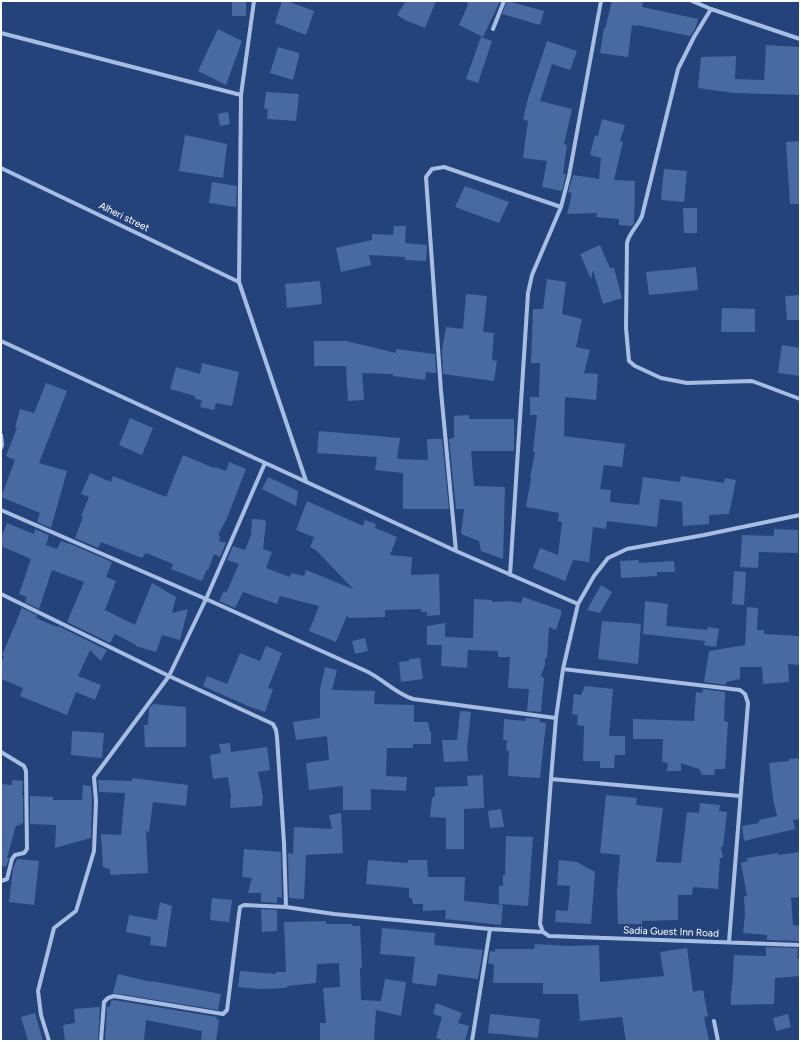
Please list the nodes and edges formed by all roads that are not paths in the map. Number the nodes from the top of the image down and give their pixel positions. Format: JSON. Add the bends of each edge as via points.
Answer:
{"nodes":[{"id":1,"x":254,"y":1,"type":"edge"},
{"id":2,"x":504,"y":1,"type":"edge"},
{"id":3,"x":601,"y":1,"type":"edge"},
{"id":4,"x":692,"y":1,"type":"edge"},
{"id":5,"x":711,"y":9,"type":"junction"},
{"id":6,"x":493,"y":29,"type":"dead end"},
{"id":7,"x":1,"y":33,"type":"edge"},
{"id":8,"x":800,"y":39,"type":"edge"},
{"id":9,"x":241,"y":95,"type":"junction"},
{"id":10,"x":1,"y":168,"type":"edge"},
{"id":11,"x":561,"y":207,"type":"junction"},
{"id":12,"x":239,"y":282,"type":"junction"},
{"id":13,"x":1,"y":341,"type":"edge"},
{"id":14,"x":800,"y":399,"type":"edge"},
{"id":15,"x":1,"y":434,"type":"edge"},
{"id":16,"x":1,"y":448,"type":"edge"},
{"id":17,"x":265,"y":463,"type":"junction"},
{"id":18,"x":306,"y":481,"type":"junction"},
{"id":19,"x":1,"y":510,"type":"edge"},
{"id":20,"x":800,"y":515,"type":"edge"},
{"id":21,"x":456,"y":551,"type":"junction"},
{"id":22,"x":510,"y":575,"type":"junction"},
{"id":23,"x":1,"y":594,"type":"edge"},
{"id":24,"x":206,"y":599,"type":"junction"},
{"id":25,"x":578,"y":604,"type":"junction"},
{"id":26,"x":563,"y":669,"type":"junction"},
{"id":27,"x":169,"y":676,"type":"junction"},
{"id":28,"x":556,"y":718,"type":"junction"},
{"id":29,"x":1,"y":752,"type":"edge"},
{"id":30,"x":551,"y":779,"type":"junction"},
{"id":31,"x":740,"y":796,"type":"junction"},
{"id":32,"x":1,"y":881,"type":"edge"},
{"id":33,"x":286,"y":907,"type":"junction"},
{"id":34,"x":490,"y":929,"type":"junction"},
{"id":35,"x":543,"y":932,"type":"junction"},
{"id":36,"x":729,"y":942,"type":"junction"},
{"id":37,"x":800,"y":945,"type":"edge"},
{"id":38,"x":714,"y":1021,"type":"dead end"},
{"id":39,"x":49,"y":1041,"type":"edge"},
{"id":40,"x":100,"y":1041,"type":"edge"},
{"id":41,"x":472,"y":1041,"type":"edge"},
{"id":42,"x":718,"y":1041,"type":"edge"}],
"edges":[{"from":1,"to":9,"type":"street"},
{"from":2,"to":6,"type":"street"},
{"from":3,"to":11,"type":"street"},
{"from":4,"to":5,"type":"street"},
{"from":5,"to":8,"type":"street"},
{"from":5,"to":14,"type":"street","via":[[678,69],[642,216],[627,243],[626,328],[629,361],[661,378],[687,383],[752,381]]},
{"from":7,"to":9,"type":"street"},
{"from":9,"to":12,"type":"street"},
{"from":10,"to":12,"type":"street","name":"Alheri street"},
{"from":11,"to":21,"type":"street","via":[[444,167],[432,169],[426,177],[440,390]]},
{"from":11,"to":22,"type":"street","via":[[532,275],[528,293]]},
{"from":12,"to":18,"type":"street"},
{"from":13,"to":17,"type":"street"},
{"from":15,"to":16,"type":"street"},
{"from":17,"to":18,"type":"street"},
{"from":17,"to":24,"type":"street"},
{"from":18,"to":21,"type":"street"},
{"from":19,"to":24,"type":"street"},
{"from":20,"to":25,"type":"street","via":[[627,549],[608,558]]},
{"from":21,"to":22,"type":"street"},
{"from":22,"to":25,"type":"street"},
{"from":23,"to":27,"type":"street"},
{"from":24,"to":27,"type":"street"},
{"from":24,"to":28,"type":"street","via":[[376,676],[403,696]]},
{"from":25,"to":26,"type":"street"},
{"from":26,"to":28,"type":"street"},
{"from":26,"to":31,"type":"street","via":[[740,690],[745,694],[748,703]]},
{"from":27,"to":33,"type":"street","via":[[273,724],[277,737]]},
{"from":27,"to":39,"type":"street","via":[[94,777],[94,851],[76,911],[54,928],[38,991],[41,1015]]},
{"from":28,"to":30,"type":"street"},
{"from":29,"to":32,"type":"street","via":[[24,766],[26,771],[27,849],[24,853],[15,855],[7,879]]},
{"from":30,"to":31,"type":"street"},
{"from":30,"to":35,"type":"street","via":[[540,924]]},
{"from":31,"to":36,"type":"street"},
{"from":33,"to":34,"type":"street","name":"Sadia Guest Inn Road"},
{"from":33,"to":40,"type":"street","name":"Sadia Guest Inn Road","via":[[240,907],[227,1010],[224,1014],[114,996],[104,1002]]},
{"from":34,"to":35,"type":"street","name":"Sadia Guest Inn Road"},
{"from":34,"to":41,"type":"street"},
{"from":35,"to":36,"type":"street","name":"Sadia Guest Inn Road","via":[[549,936]]},
{"from":36,"to":37,"type":"street","name":"Sadia Guest Inn Road"},
{"from":38,"to":42,"type":"street"}]}
